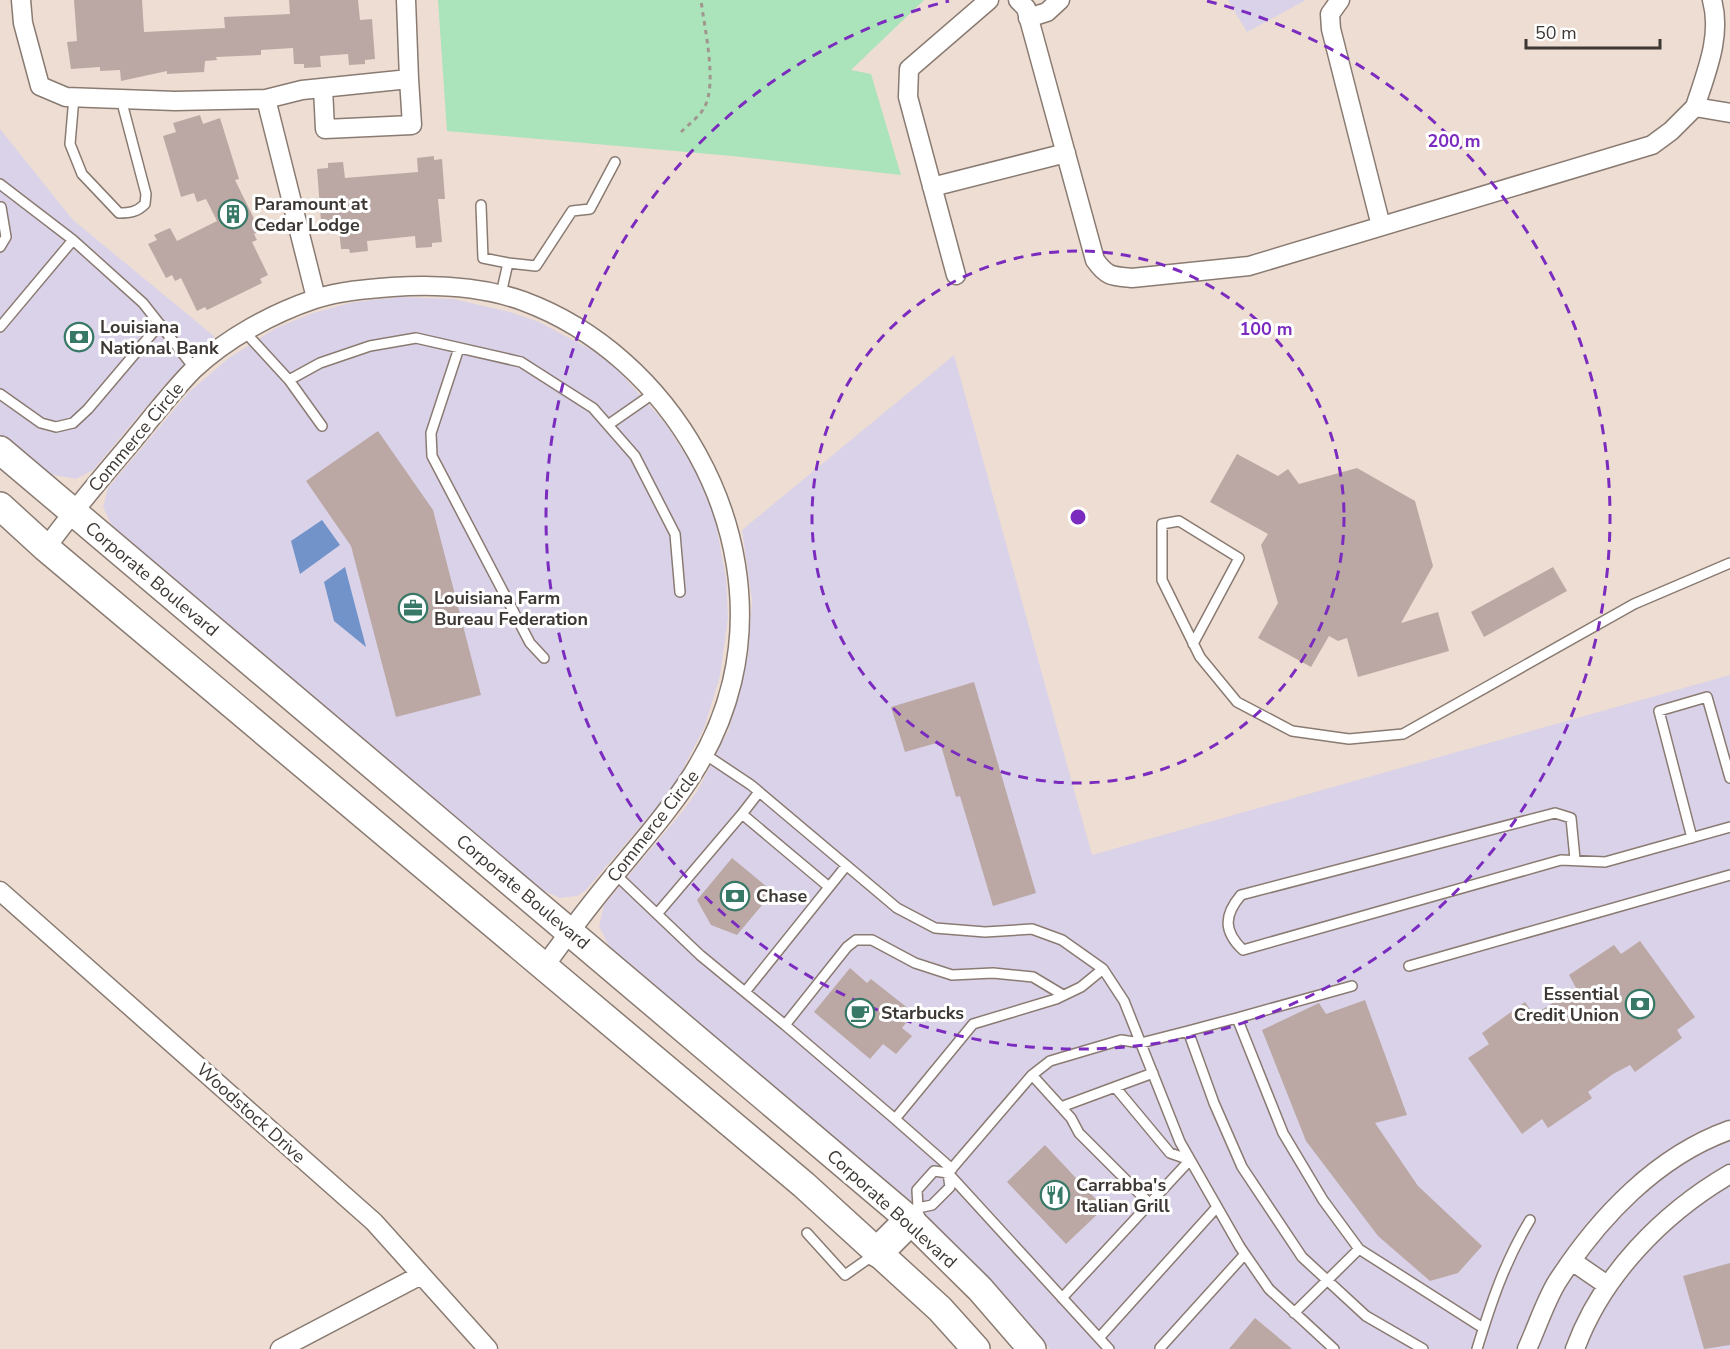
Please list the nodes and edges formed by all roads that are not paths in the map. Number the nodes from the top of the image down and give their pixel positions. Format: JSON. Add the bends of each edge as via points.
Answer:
{"nodes":[{"id":1,"x":21,"y":0,"type":"edge"},
{"id":2,"x":406,"y":0,"type":"edge"},
{"id":3,"x":989,"y":0,"type":"edge"},
{"id":4,"x":1018,"y":0,"type":"edge"},
{"id":5,"x":1060,"y":0,"type":"edge"},
{"id":6,"x":1340,"y":0,"type":"edge"},
{"id":7,"x":1712,"y":0,"type":"edge"},
{"id":8,"x":1028,"y":18,"type":"junction"},
{"id":9,"x":409,"y":79,"type":"junction"},
{"id":10,"x":323,"y":88,"type":"junction"},
{"id":11,"x":74,"y":97,"type":"junction"},
{"id":12,"x":121,"y":99,"type":"junction"},
{"id":13,"x":266,"y":99,"type":"junction"},
{"id":14,"x":1695,"y":107,"type":"junction"},
{"id":15,"x":1730,"y":113,"type":"edge"},
{"id":16,"x":1066,"y":153,"type":"junction"},
{"id":17,"x":615,"y":162,"type":"dead end"},
{"id":18,"x":0,"y":184,"type":"edge"},
{"id":19,"x":932,"y":187,"type":"junction"},
{"id":20,"x":10,"y":191,"type":"junction"},
{"id":21,"x":481,"y":205,"type":"dead end"},
{"id":22,"x":1,"y":208,"type":"edge"},
{"id":23,"x":1381,"y":226,"type":"junction"},
{"id":24,"x":73,"y":240,"type":"junction"},
{"id":25,"x":0,"y":247,"type":"edge"},
{"id":26,"x":508,"y":263,"type":"junction"},
{"id":27,"x":956,"y":275,"type":"dead end"},
{"id":28,"x":501,"y":294,"type":"junction"},
{"id":29,"x":316,"y":298,"type":"junction"},
{"id":30,"x":160,"y":324,"type":"junction"},
{"id":31,"x":0,"y":327,"type":"edge"},
{"id":32,"x":245,"y":332,"type":"junction"},
{"id":33,"x":459,"y":348,"type":"junction"},
{"id":34,"x":195,"y":369,"type":"junction"},
{"id":35,"x":289,"y":380,"type":"junction"},
{"id":36,"x":654,"y":393,"type":"junction"},
{"id":37,"x":0,"y":394,"type":"edge"},
{"id":38,"x":608,"y":425,"type":"junction"},
{"id":39,"x":322,"y":426,"type":"dead end"},
{"id":40,"x":0,"y":450,"type":"edge"},
{"id":41,"x":0,"y":506,"type":"edge"},
{"id":42,"x":73,"y":512,"type":"junction"},
{"id":43,"x":46,"y":548,"type":"junction"},
{"id":44,"x":1730,"y":563,"type":"edge"},
{"id":45,"x":680,"y":592,"type":"dead end"},
{"id":46,"x":1194,"y":644,"type":"junction"},
{"id":47,"x":544,"y":658,"type":"dead end"},
{"id":48,"x":706,"y":755,"type":"junction"},
{"id":49,"x":1730,"y":778,"type":"edge"},
{"id":50,"x":759,"y":792,"type":"junction"},
{"id":51,"x":742,"y":814,"type":"junction"},
{"id":52,"x":1730,"y":827,"type":"edge"},
{"id":53,"x":1692,"y":838,"type":"junction"},
{"id":54,"x":1575,"y":859,"type":"junction"},
{"id":55,"x":846,"y":866,"type":"junction"},
{"id":56,"x":615,"y":874,"type":"junction"},
{"id":57,"x":1730,"y":875,"type":"edge"},
{"id":58,"x":829,"y":887,"type":"junction"},
{"id":59,"x":0,"y":891,"type":"edge"},
{"id":60,"x":657,"y":914,"type":"junction"},
{"id":61,"x":570,"y":932,"type":"junction"},
{"id":62,"x":1409,"y":966,"type":"dead end"},
{"id":63,"x":544,"y":967,"type":"junction"},
{"id":64,"x":1103,"y":969,"type":"junction"},
{"id":65,"x":1352,"y":986,"type":"dead end"},
{"id":66,"x":745,"y":992,"type":"junction"},
{"id":67,"x":1063,"y":995,"type":"junction"},
{"id":68,"x":1237,"y":1018,"type":"junction"},
{"id":69,"x":785,"y":1025,"type":"junction"},
{"id":70,"x":1188,"y":1031,"type":"junction"},
{"id":71,"x":1141,"y":1043,"type":"junction"},
{"id":72,"x":1153,"y":1073,"type":"junction"},
{"id":73,"x":1032,"y":1075,"type":"junction"},
{"id":74,"x":1115,"y":1087,"type":"junction"},
{"id":75,"x":1061,"y":1107,"type":"junction"},
{"id":76,"x":895,"y":1119,"type":"junction"},
{"id":77,"x":1730,"y":1130,"type":"edge"},
{"id":78,"x":1190,"y":1160,"type":"junction"},
{"id":79,"x":950,"y":1171,"type":"junction"},
{"id":80,"x":1730,"y":1174,"type":"edge"},
{"id":81,"x":1150,"y":1204,"type":"junction"},
{"id":82,"x":1217,"y":1207,"type":"junction"},
{"id":83,"x":914,"y":1214,"type":"junction"},
{"id":84,"x":1530,"y":1220,"type":"dead end"},
{"id":85,"x":807,"y":1233,"type":"dead end"},
{"id":86,"x":1359,"y":1249,"type":"junction"},
{"id":87,"x":878,"y":1252,"type":"junction"},
{"id":88,"x":1245,"y":1254,"type":"junction"},
{"id":89,"x":1572,"y":1261,"type":"junction"},
{"id":90,"x":421,"y":1275,"type":"junction"},
{"id":91,"x":1326,"y":1280,"type":"junction"},
{"id":92,"x":1607,"y":1285,"type":"junction"},
{"id":93,"x":1062,"y":1298,"type":"junction"},
{"id":94,"x":1294,"y":1313,"type":"junction"},
{"id":95,"x":1483,"y":1328,"type":"junction"},
{"id":96,"x":1099,"y":1338,"type":"junction"},
{"id":97,"x":1332,"y":1348,"type":"edge"},
{"id":98,"x":280,"y":1349,"type":"edge"},
{"id":99,"x":488,"y":1349,"type":"edge"},
{"id":100,"x":976,"y":1349,"type":"edge"},
{"id":101,"x":1032,"y":1349,"type":"edge"},
{"id":102,"x":1109,"y":1349,"type":"edge"},
{"id":103,"x":1160,"y":1349,"type":"edge"},
{"id":104,"x":1423,"y":1349,"type":"edge"},
{"id":105,"x":1476,"y":1349,"type":"edge"},
{"id":106,"x":1527,"y":1349,"type":"edge"},
{"id":107,"x":1575,"y":1349,"type":"edge"}],
"edges":[{"from":1,"to":11,"type":"street","via":[[23,23],[40,86]]},
{"from":2,"to":9,"type":"street"},
{"from":3,"to":19,"type":"street","via":[[909,69],[908,97]]},
{"from":4,"to":8,"type":"street","via":[[1026,8]]},
{"from":5,"to":8,"type":"street","via":[[1047,12]]},
{"from":6,"to":23,"type":"street","via":[[1330,14],[1331,29]]},
{"from":7,"to":14,"type":"street","via":[[1713,54]]},
{"from":8,"to":16,"type":"street"},
{"from":9,"to":10,"type":"street"},
{"from":9,"to":10,"type":"street","via":[[412,125],[325,129]]},
{"from":10,"to":13,"type":"street"},
{"from":11,"to":12,"type":"street"},
{"from":11,"to":12,"type":"lane","via":[[70,144],[82,174],[119,213],[128,213],[145,204],[146,194]]},
{"from":12,"to":13,"type":"street"},
{"from":13,"to":29,"type":"street"},
{"from":14,"to":15,"type":"street"},
{"from":14,"to":23,"type":"street","via":[[1652,145]]},
{"from":16,"to":19,"type":"street"},
{"from":16,"to":23,"type":"street","via":[[1095,260],[1104,273],[1115,276],[1132,278],[1249,266]]},
{"from":17,"to":26,"type":"lane","via":[[590,209],[572,211],[536,266]]},
{"from":18,"to":20,"type":"lane"},
{"from":19,"to":27,"type":"street"},
{"from":20,"to":22,"type":"lane"},
{"from":20,"to":24,"type":"lane"},
{"from":21,"to":26,"type":"lane","via":[[483,258]]},
{"from":22,"to":25,"type":"lane","via":[[6,237]]},
{"from":24,"to":30,"type":"lane","via":[[143,303]]},
{"from":24,"to":31,"type":"lane"},
{"from":26,"to":28,"type":"lane"},
{"from":28,"to":29,"type":"street","name":"Commerce Circle","via":[[428,285]]},
{"from":28,"to":36,"type":"street","name":"Commerce Circle","via":[[572,324],[615,356]]},
{"from":29,"to":32,"type":"street","name":"Commerce Circle"},
{"from":30,"to":34,"type":"lane"},
{"from":30,"to":37,"type":"lane","via":[[73,423],[56,427],[41,423]]},
{"from":32,"to":34,"type":"street","name":"Commerce Circle"},
{"from":32,"to":35,"type":"lane"},
{"from":33,"to":35,"type":"lane","via":[[416,338],[382,344],[320,363]]},
{"from":33,"to":38,"type":"lane","via":[[521,362],[593,408]]},
{"from":33,"to":47,"type":"lane","via":[[431,433],[432,456],[530,643]]},
{"from":34,"to":42,"type":"street","name":"Commerce Circle"},
{"from":35,"to":39,"type":"lane"},
{"from":36,"to":38,"type":"lane"},
{"from":36,"to":48,"type":"street","name":"Commerce Circle","via":[[684,430],[703,465],[720,504],[739,582],[733,679]]},
{"from":38,"to":45,"type":"lane","via":[[635,456],[675,534]]},
{"from":40,"to":42,"type":"street","name":"Corporate Boulevard"},
{"from":41,"to":43,"type":"street"},
{"from":42,"to":43,"type":"street","name":"Commerce Circle"},
{"from":42,"to":61,"type":"street","name":"Corporate Boulevard"},
{"from":43,"to":63,"type":"street"},
{"from":44,"to":46,"type":"lane","via":[[1634,604],[1402,734],[1349,739],[1292,731],[1237,702]]},
{"from":46,"to":46,"type":"lane","via":[[1162,580],[1162,524],[1179,521],[1239,558]]},
{"from":48,"to":50,"type":"lane"},
{"from":48,"to":56,"type":"street","name":"Commerce Circle","via":[[671,808]]},
{"from":49,"to":53,"type":"lane","via":[[1707,697],[1659,711]]},
{"from":50,"to":51,"type":"lane"},
{"from":50,"to":55,"type":"lane"},
{"from":51,"to":58,"type":"lane"},
{"from":51,"to":60,"type":"lane"},
{"from":52,"to":53,"type":"lane"},
{"from":53,"to":54,"type":"lane","via":[[1605,862]]},
{"from":54,"to":54,"type":"lane","via":[[1243,950],[1233,940],[1228,926],[1229,909],[1241,895],[1555,813],[1571,818]]},
{"from":55,"to":58,"type":"lane"},
{"from":55,"to":64,"type":"lane","via":[[897,908],[935,928],[985,932],[1032,929],[1062,940]]},
{"from":56,"to":60,"type":"lane"},
{"from":56,"to":61,"type":"street","name":"Commerce Circle"},
{"from":57,"to":62,"type":"lane"},
{"from":58,"to":66,"type":"lane"},
{"from":59,"to":90,"type":"street","name":"Woodstock Drive","via":[[374,1222]]},
{"from":60,"to":66,"type":"lane"},
{"from":61,"to":63,"type":"street","name":"Commerce Circle"},
{"from":61,"to":83,"type":"street","name":"Corporate Boulevard"},
{"from":63,"to":87,"type":"street"},
{"from":64,"to":67,"type":"lane","via":[[1082,987]]},
{"from":64,"to":71,"type":"lane","via":[[1124,1001]]},
{"from":65,"to":68,"type":"lane"},
{"from":66,"to":69,"type":"lane"},
{"from":67,"to":69,"type":"lane","via":[[1033,977],[952,975],[915,963],[872,940],[856,940]]},
{"from":67,"to":76,"type":"lane","via":[[973,1024]]},
{"from":68,"to":70,"type":"lane"},
{"from":68,"to":86,"type":"lane","via":[[1283,1133],[1323,1200]]},
{"from":69,"to":76,"type":"lane"},
{"from":70,"to":71,"type":"lane"},
{"from":70,"to":91,"type":"lane","via":[[1242,1167],[1302,1257]]},
{"from":71,"to":72,"type":"lane"},
{"from":71,"to":73,"type":"lane","via":[[1121,1040],[1050,1061]]},
{"from":72,"to":74,"type":"lane"},
{"from":72,"to":78,"type":"lane"},
{"from":73,"to":75,"type":"lane"},
{"from":73,"to":79,"type":"lane"},
{"from":74,"to":75,"type":"lane"},
{"from":74,"to":78,"type":"lane","via":[[1170,1153]]},
{"from":75,"to":81,"type":"lane","via":[[1079,1133]]},
{"from":76,"to":79,"type":"lane"},
{"from":77,"to":89,"type":"street","via":[[1705,1138],[1649,1175],[1596,1228]]},
{"from":78,"to":81,"type":"lane"},
{"from":78,"to":82,"type":"lane"},
{"from":79,"to":83,"type":"lane","via":[[950,1187],[932,1206]]},
{"from":79,"to":83,"type":"lane","via":[[934,1171],[917,1190]]},
{"from":79,"to":93,"type":"lane"},
{"from":80,"to":92,"type":"street","via":[[1672,1214]]},
{"from":81,"to":93,"type":"lane"},
{"from":82,"to":88,"type":"lane"},
{"from":82,"to":96,"type":"lane"},
{"from":83,"to":87,"type":"main road"},
{"from":83,"to":101,"type":"street","name":"Corporate Boulevard"},
{"from":84,"to":95,"type":"lane","via":[[1511,1251]]},
{"from":85,"to":87,"type":"lane","via":[[845,1275]]},
{"from":86,"to":91,"type":"lane"},
{"from":86,"to":95,"type":"lane"},
{"from":87,"to":100,"type":"street"},
{"from":88,"to":94,"type":"lane","via":[[1269,1289]]},
{"from":88,"to":103,"type":"lane"},
{"from":89,"to":92,"type":"street"},
{"from":89,"to":106,"type":"street","via":[[1556,1284]]},
{"from":90,"to":98,"type":"street"},
{"from":90,"to":99,"type":"street","name":"Woodstock Drive"},
{"from":91,"to":94,"type":"lane"},
{"from":91,"to":104,"type":"lane","via":[[1366,1316]]},
{"from":92,"to":107,"type":"street"},
{"from":93,"to":96,"type":"lane"},
{"from":94,"to":97,"type":"lane"},
{"from":95,"to":105,"type":"lane"},
{"from":96,"to":102,"type":"lane"}]}
